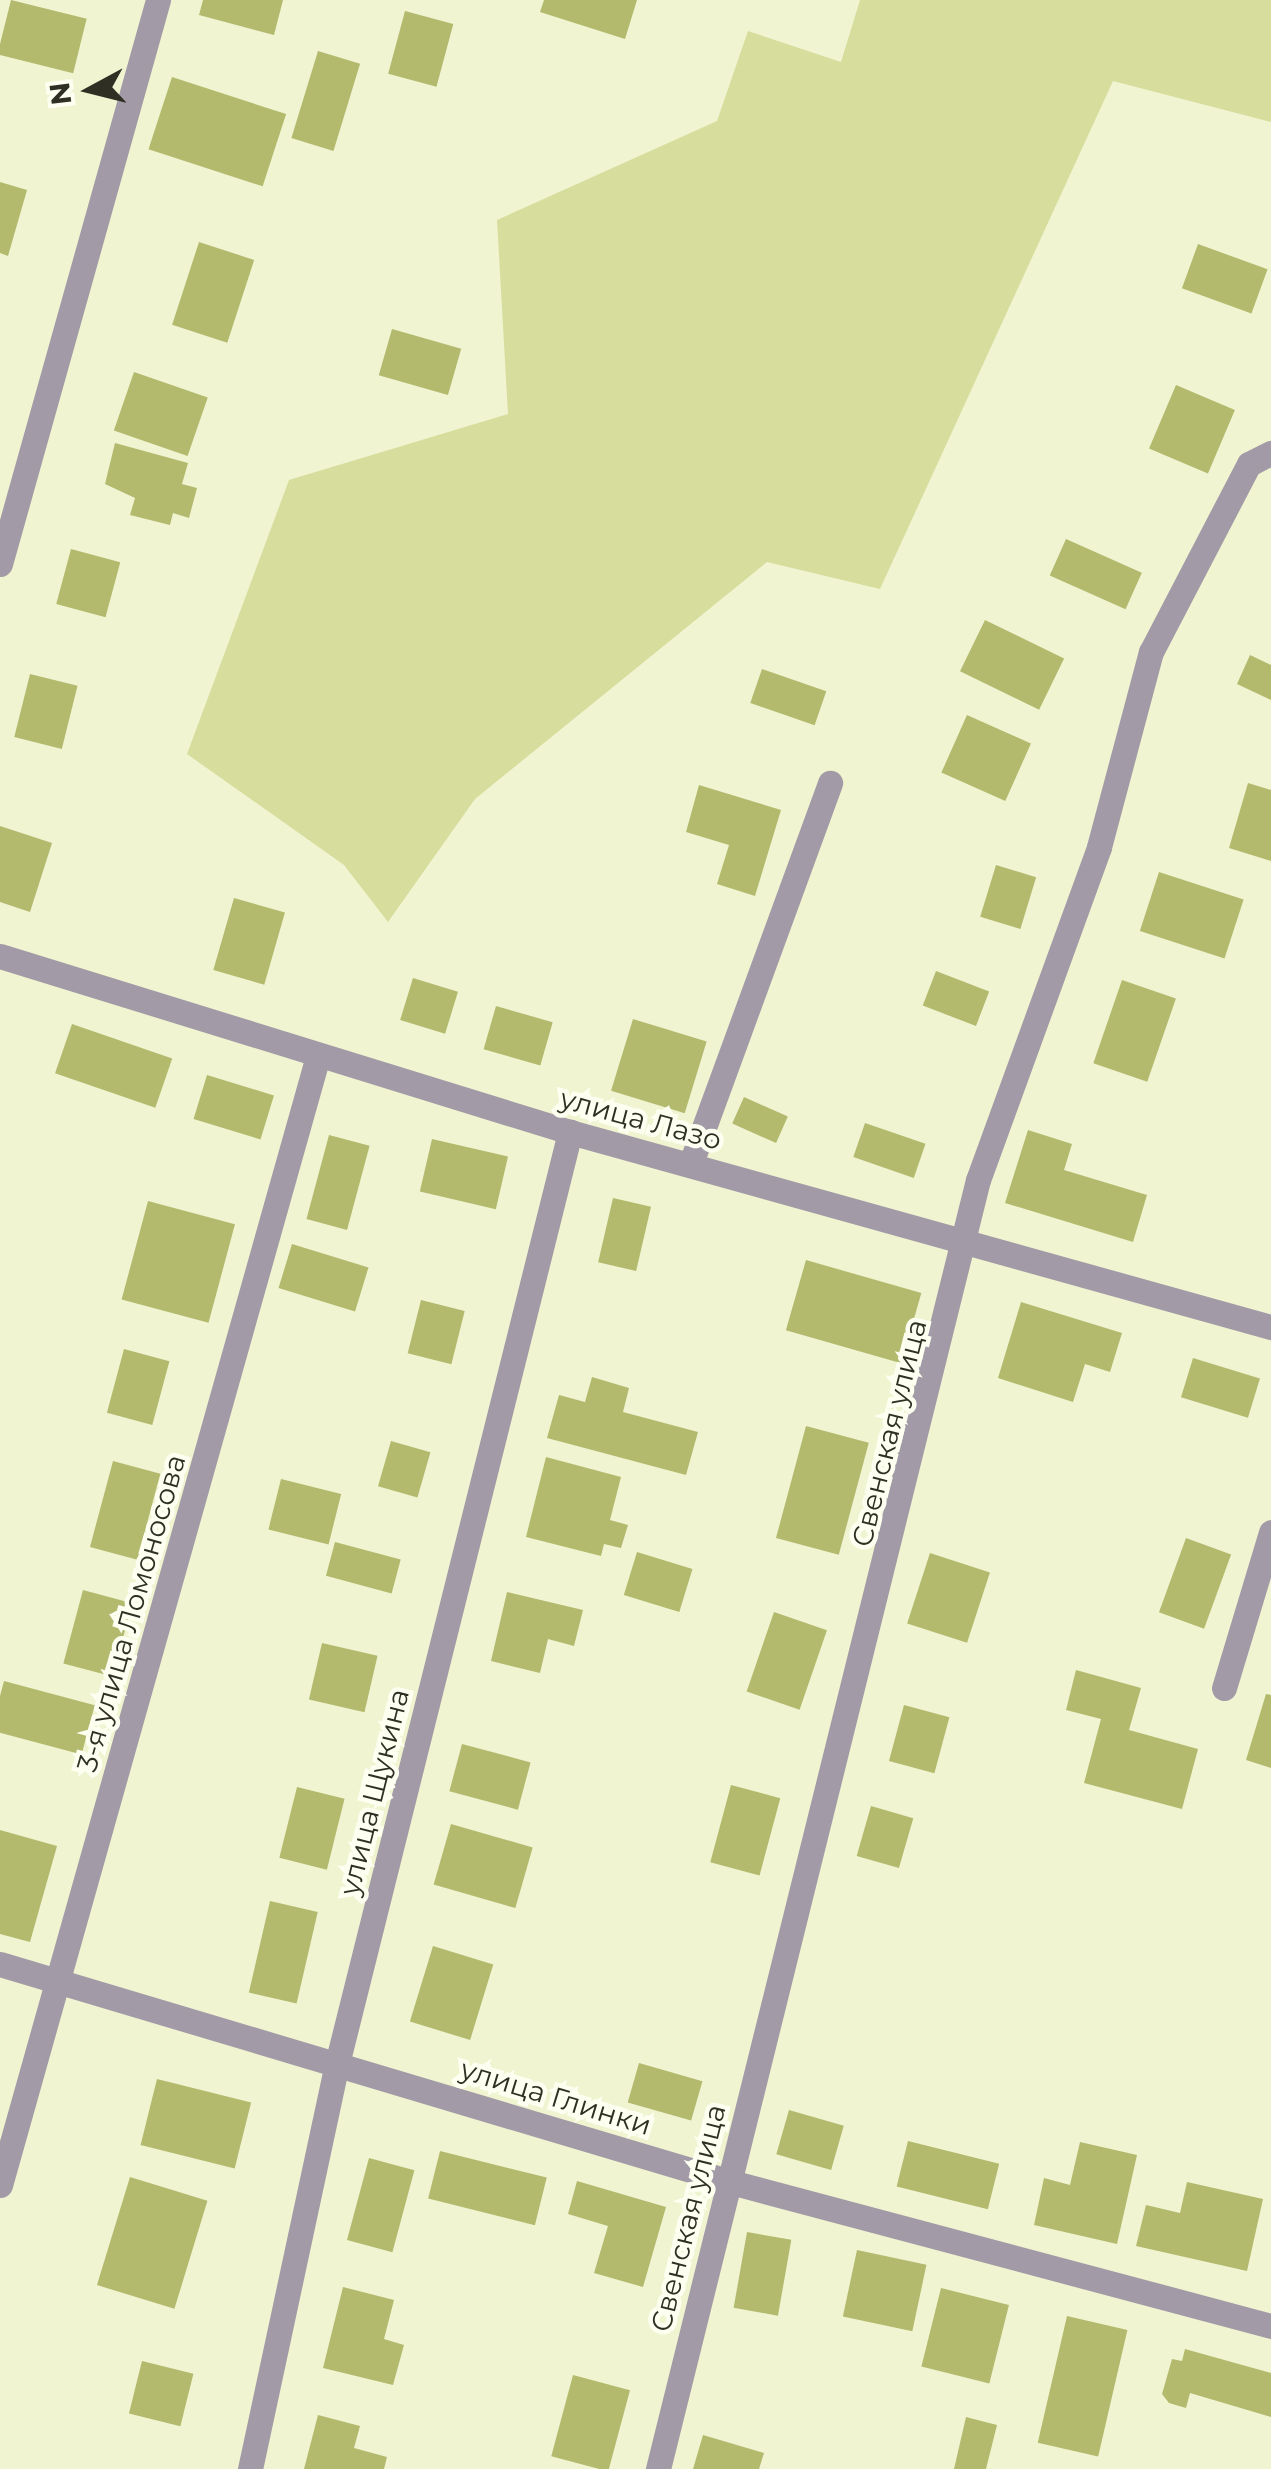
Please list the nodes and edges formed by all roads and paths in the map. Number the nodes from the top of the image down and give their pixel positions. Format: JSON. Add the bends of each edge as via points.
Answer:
{"nodes":[{"id":1,"x":158,"y":0,"type":"edge"},
{"id":2,"x":1271,"y":453,"type":"edge"},
{"id":3,"x":0,"y":564,"type":"edge"},
{"id":4,"x":830,"y":783,"type":"dead end"},
{"id":5,"x":0,"y":956,"type":"edge"},
{"id":6,"x":318,"y":1056,"type":"junction"},
{"id":7,"x":570,"y":1132,"type":"junction"},
{"id":8,"x":691,"y":1163,"type":"junction"},
{"id":9,"x":970,"y":1242,"type":"junction"},
{"id":10,"x":1271,"y":1327,"type":"edge"},
{"id":11,"x":1271,"y":1532,"type":"edge"},
{"id":12,"x":1224,"y":1688,"type":"dead end"},
{"id":13,"x":0,"y":1964,"type":"edge"},
{"id":14,"x":60,"y":1980,"type":"junction"},
{"id":15,"x":338,"y":2060,"type":"junction"},
{"id":16,"x":727,"y":2181,"type":"junction"},
{"id":17,"x":0,"y":2185,"type":"edge"},
{"id":18,"x":1271,"y":2326,"type":"edge"},
{"id":19,"x":250,"y":2469,"type":"edge"},
{"id":20,"x":658,"y":2469,"type":"edge"}],
"edges":[{"from":1,"to":3,"type":"street"},
{"from":2,"to":9,"type":"street","name":"Свенская улица","via":[[1249,464],[1151,652],[1099,847],[978,1180]]},
{"from":4,"to":8,"type":"street"},
{"from":5,"to":6,"type":"street","name":"улица Лазо"},
{"from":6,"to":7,"type":"street","name":"улица Лазо"},
{"from":6,"to":14,"type":"street","name":"3-я улица Ломоносова"},
{"from":7,"to":8,"type":"street","name":"улица Лазо"},
{"from":7,"to":15,"type":"street","name":"улица Щукина"},
{"from":8,"to":9,"type":"street","name":"улица Лазо"},
{"from":9,"to":10,"type":"street","name":"улица Лазо"},
{"from":9,"to":16,"type":"street","name":"Свенская улица"},
{"from":11,"to":12,"type":"street"},
{"from":13,"to":14,"type":"street","name":"улица Глинки"},
{"from":14,"to":15,"type":"street","name":"улица Глинки"},
{"from":14,"to":17,"type":"street","name":"3-я улица Ломоносова"},
{"from":15,"to":16,"type":"street","name":"улица Глинки"},
{"from":15,"to":19,"type":"street","name":"улица Щукина"},
{"from":16,"to":18,"type":"street","name":"улица Глинки"},
{"from":16,"to":20,"type":"street","name":"Свенская улица"}]}
